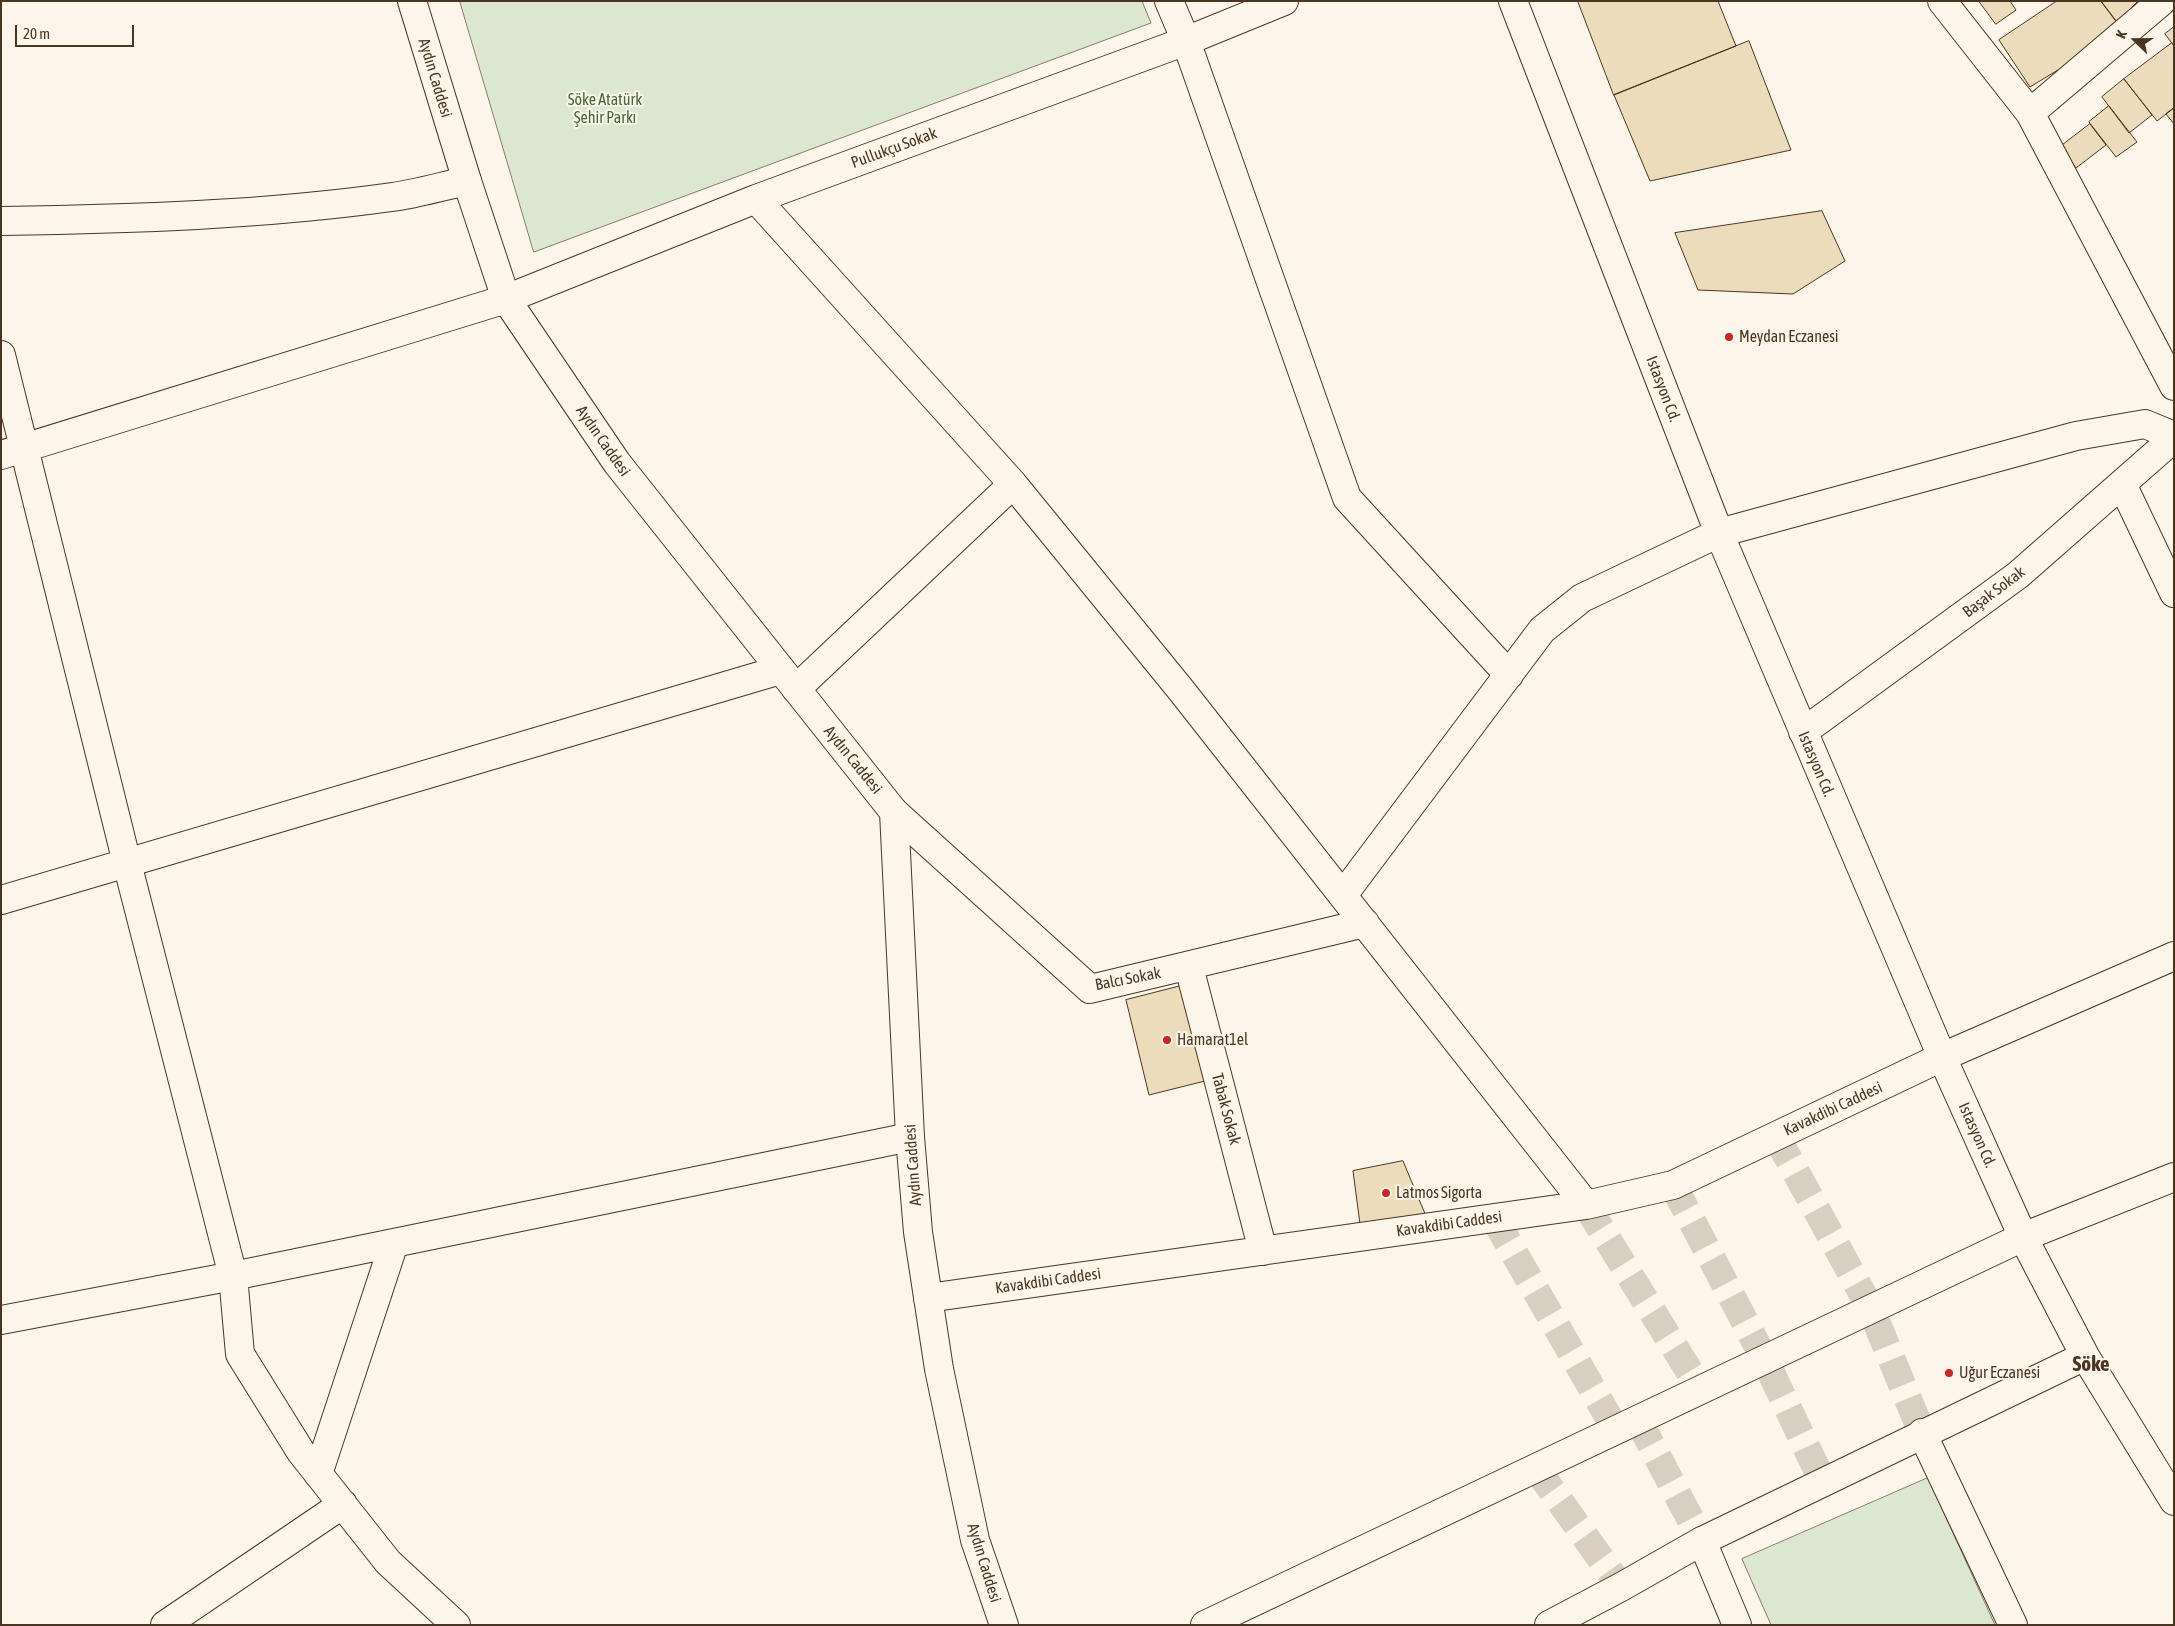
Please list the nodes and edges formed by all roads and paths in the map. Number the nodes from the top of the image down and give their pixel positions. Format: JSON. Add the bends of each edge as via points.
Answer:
{"nodes":[{"id":1,"x":412,"y":1,"type":"edge"},
{"id":2,"x":1169,"y":1,"type":"edge"},
{"id":3,"x":1284,"y":1,"type":"edge"},
{"id":4,"x":1513,"y":1,"type":"edge"},
{"id":5,"x":1942,"y":1,"type":"edge"},
{"id":6,"x":2162,"y":1,"type":"edge"},
{"id":7,"x":1186,"y":41,"type":"junction"},
{"id":8,"x":2030,"y":113,"type":"junction"},
{"id":9,"x":466,"y":181,"type":"junction"},
{"id":10,"x":756,"y":198,"type":"junction"},
{"id":11,"x":1,"y":221,"type":"edge"},
{"id":12,"x":506,"y":299,"type":"junction"},
{"id":13,"x":1,"y":355,"type":"edge"},
{"id":14,"x":2174,"y":386,"type":"edge"},
{"id":15,"x":2174,"y":437,"type":"edge"},
{"id":16,"x":13,"y":452,"type":"edge"},
{"id":17,"x":1013,"y":484,"type":"junction"},
{"id":18,"x":2122,"y":484,"type":"junction"},
{"id":19,"x":1719,"y":533,"type":"junction"},
{"id":20,"x":2174,"y":593,"type":"edge"},
{"id":21,"x":1509,"y":675,"type":"junction"},
{"id":22,"x":788,"y":680,"type":"junction"},
{"id":23,"x":1803,"y":732,"type":"junction"},
{"id":24,"x":894,"y":812,"type":"junction"},
{"id":25,"x":126,"y":863,"type":"junction"},
{"id":26,"x":1343,"y":895,"type":"junction"},
{"id":27,"x":1,"y":900,"type":"edge"},
{"id":28,"x":1365,"y":923,"type":"junction"},
{"id":29,"x":2174,"y":956,"type":"edge"},
{"id":30,"x":1189,"y":966,"type":"junction"},
{"id":31,"x":1942,"y":1057,"type":"junction"},
{"id":32,"x":910,"y":1137,"type":"junction"},
{"id":33,"x":2174,"y":1177,"type":"edge"},
{"id":34,"x":1586,"y":1205,"type":"junction"},
{"id":35,"x":2023,"y":1237,"type":"junction"},
{"id":36,"x":394,"y":1243,"type":"junction"},
{"id":37,"x":1263,"y":1251,"type":"junction"},
{"id":38,"x":233,"y":1276,"type":"junction"},
{"id":39,"x":928,"y":1298,"type":"junction"},
{"id":40,"x":1,"y":1320,"type":"edge"},
{"id":41,"x":2085,"y":1356,"type":"junction"},
{"id":42,"x":1922,"y":1433,"type":"junction"},
{"id":43,"x":318,"y":1474,"type":"junction"},
{"id":44,"x":2174,"y":1501,"type":"edge"},
{"id":45,"x":342,"y":1504,"type":"junction"},
{"id":46,"x":1702,"y":1541,"type":"junction"},
{"id":47,"x":165,"y":1625,"type":"edge"},
{"id":48,"x":456,"y":1625,"type":"edge"},
{"id":49,"x":1004,"y":1625,"type":"edge"},
{"id":50,"x":1205,"y":1625,"type":"edge"},
{"id":51,"x":1549,"y":1625,"type":"edge"},
{"id":52,"x":1737,"y":1625,"type":"edge"},
{"id":53,"x":2013,"y":1625,"type":"edge"}],
"edges":[{"from":1,"to":9,"type":"street","name":"Aydın Caddesi"},
{"from":2,"to":7,"type":"street"},
{"from":3,"to":7,"type":"street","name":"Pullukçu Sokak"},
{"from":4,"to":19,"type":"street","name":"Istasyon Cd."},
{"from":5,"to":8,"type":"street"},
{"from":6,"to":8,"type":"street"},
{"from":7,"to":10,"type":"street","name":"Pullukçu Sokak"},
{"from":7,"to":21,"type":"street","via":[[1347,498]]},
{"from":8,"to":14,"type":"street"},
{"from":9,"to":11,"type":"street","via":[[394,197],[251,212],[107,220]]},
{"from":9,"to":12,"type":"street","name":"Aydın Caddesi"},
{"from":10,"to":12,"type":"street","name":"Pullukçu Sokak"},
{"from":10,"to":17,"type":"street"},
{"from":12,"to":16,"type":"street","name":"Pullukçu Sokak"},
{"from":12,"to":22,"type":"street","name":"Aydın Caddesi","via":[[617,463]]},
{"from":13,"to":16,"type":"street"},
{"from":15,"to":18,"type":"street","name":"Başak Sokak"},
{"from":15,"to":19,"type":"street","via":[[2145,424],[2076,436]]},
{"from":16,"to":25,"type":"street"},
{"from":17,"to":22,"type":"street"},
{"from":17,"to":26,"type":"street"},
{"from":18,"to":20,"type":"street"},
{"from":18,"to":23,"type":"street","name":"Başak Sokak","via":[[2018,575]]},
{"from":19,"to":21,"type":"street","via":[[1582,598],[1542,630]]},
{"from":19,"to":23,"type":"street","name":"Istasyon Cd."},
{"from":21,"to":26,"type":"street"},
{"from":22,"to":24,"type":"street","name":"Aydın Caddesi"},
{"from":22,"to":25,"type":"street"},
{"from":23,"to":31,"type":"street","name":"Istasyon Cd."},
{"from":24,"to":30,"type":"street","name":"Balcı Sokak","via":[[1090,989]]},
{"from":24,"to":32,"type":"street","name":"Aydın Caddesi"},
{"from":25,"to":27,"type":"street"},
{"from":25,"to":38,"type":"street"},
{"from":26,"to":28,"type":"street"},
{"from":28,"to":30,"type":"street","name":"Balcı Sokak"},
{"from":28,"to":34,"type":"street"},
{"from":29,"to":31,"type":"street","name":"Kavakdibi Caddesi"},
{"from":30,"to":37,"type":"street","name":"Tabak Sokak"},
{"from":31,"to":34,"type":"street","name":"Kavakdibi Caddesi","via":[[1673,1185]]},
{"from":31,"to":35,"type":"street","name":"Istasyon Cd."},
{"from":32,"to":36,"type":"street"},
{"from":32,"to":39,"type":"street","name":"Aydın Caddesi","via":[[918,1232]]},
{"from":33,"to":35,"type":"street"},
{"from":34,"to":37,"type":"street","name":"Kavakdibi Caddesi"},
{"from":35,"to":41,"type":"street","name":"Istasyon Cd."},
{"from":35,"to":50,"type":"street"},
{"from":36,"to":38,"type":"street"},
{"from":36,"to":43,"type":"street"},
{"from":37,"to":39,"type":"street","name":"Kavakdibi Caddesi"},
{"from":38,"to":40,"type":"street"},
{"from":38,"to":43,"type":"street","via":[[240,1354]]},
{"from":39,"to":49,"type":"street","name":"Aydın Caddesi","via":[[939,1369],[975,1540]]},
{"from":41,"to":42,"type":"street"},
{"from":41,"to":44,"type":"street","name":"Istasyon Cd."},
{"from":42,"to":46,"type":"street"},
{"from":42,"to":53,"type":"street"},
{"from":43,"to":45,"type":"street"},
{"from":45,"to":47,"type":"street"},
{"from":45,"to":48,"type":"street","via":[[388,1562]]},
{"from":46,"to":51,"type":"street"},
{"from":46,"to":52,"type":"street"}]}
